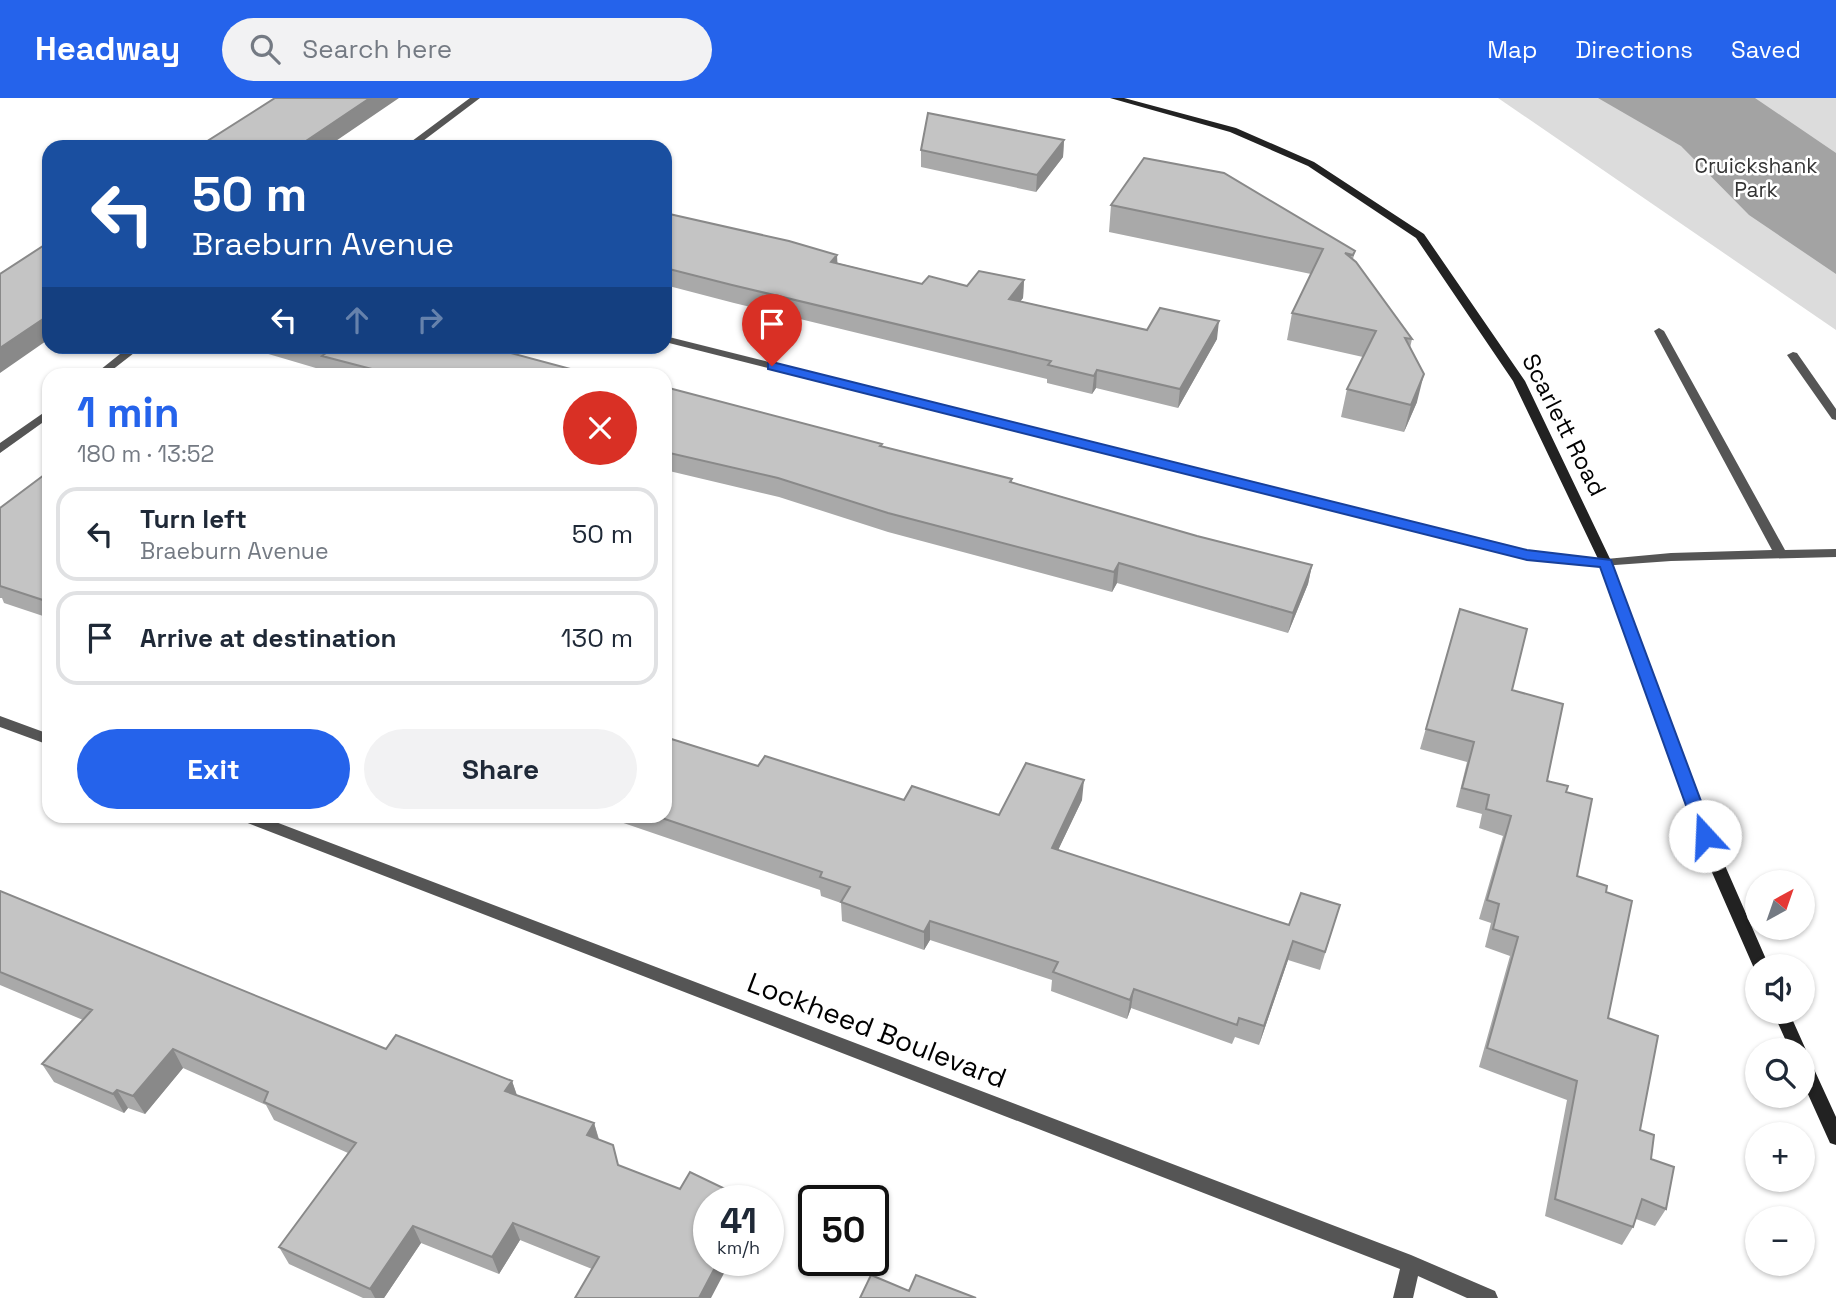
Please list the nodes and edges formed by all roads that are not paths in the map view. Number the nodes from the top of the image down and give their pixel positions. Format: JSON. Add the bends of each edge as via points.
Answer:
{"nodes":[{"id":1,"x":476,"y":98,"type":"edge"},
{"id":2,"x":1120,"y":99,"type":"edge"},
{"id":3,"x":419,"y":140,"type":"edge"},
{"id":4,"x":1659,"y":331,"type":"dead end"},
{"id":5,"x":672,"y":341,"type":"edge"},
{"id":6,"x":127,"y":354,"type":"edge"},
{"id":7,"x":1793,"y":355,"type":"dead end"},
{"id":8,"x":108,"y":368,"type":"edge"},
{"id":9,"x":42,"y":417,"type":"edge"},
{"id":10,"x":1836,"y":417,"type":"edge"},
{"id":11,"x":0,"y":449,"type":"edge"},
{"id":12,"x":1780,"y":553,"type":"junction"},
{"id":13,"x":1836,"y":553,"type":"edge"},
{"id":14,"x":1606,"y":563,"type":"junction"},
{"id":15,"x":0,"y":721,"type":"edge"},
{"id":16,"x":42,"y":737,"type":"edge"},
{"id":17,"x":263,"y":823,"type":"edge"},
{"id":18,"x":1756,"y":954,"type":"edge"},
{"id":19,"x":1815,"y":1090,"type":"edge"},
{"id":20,"x":1836,"y":1137,"type":"edge"},
{"id":21,"x":1411,"y":1264,"type":"junction"},
{"id":22,"x":1403,"y":1298,"type":"edge"},
{"id":23,"x":1488,"y":1298,"type":"edge"}],
"edges":[{"from":1,"to":3,"type":"street"},
{"from":2,"to":14,"type":"main road","name":"Scarlett Road","via":[[1233,130],[1311,164],[1419,236],[1519,381]]},
{"from":4,"to":12,"type":"street"},
{"from":5,"to":14,"type":"street","via":[[1527,555]]},
{"from":6,"to":8,"type":"street"},
{"from":7,"to":10,"type":"street"},
{"from":9,"to":11,"type":"street"},
{"from":12,"to":13,"type":"street"},
{"from":12,"to":14,"type":"street"},
{"from":14,"to":18,"type":"main road","name":"Scarlett Road","via":[[1714,861]]},
{"from":15,"to":16,"type":"street"},
{"from":17,"to":21,"type":"street","name":"Lockheed Boulevard"},
{"from":19,"to":20,"type":"main road"},
{"from":21,"to":22,"type":"street"},
{"from":21,"to":23,"type":"street","name":"Lockheed Boulevard"}]}
